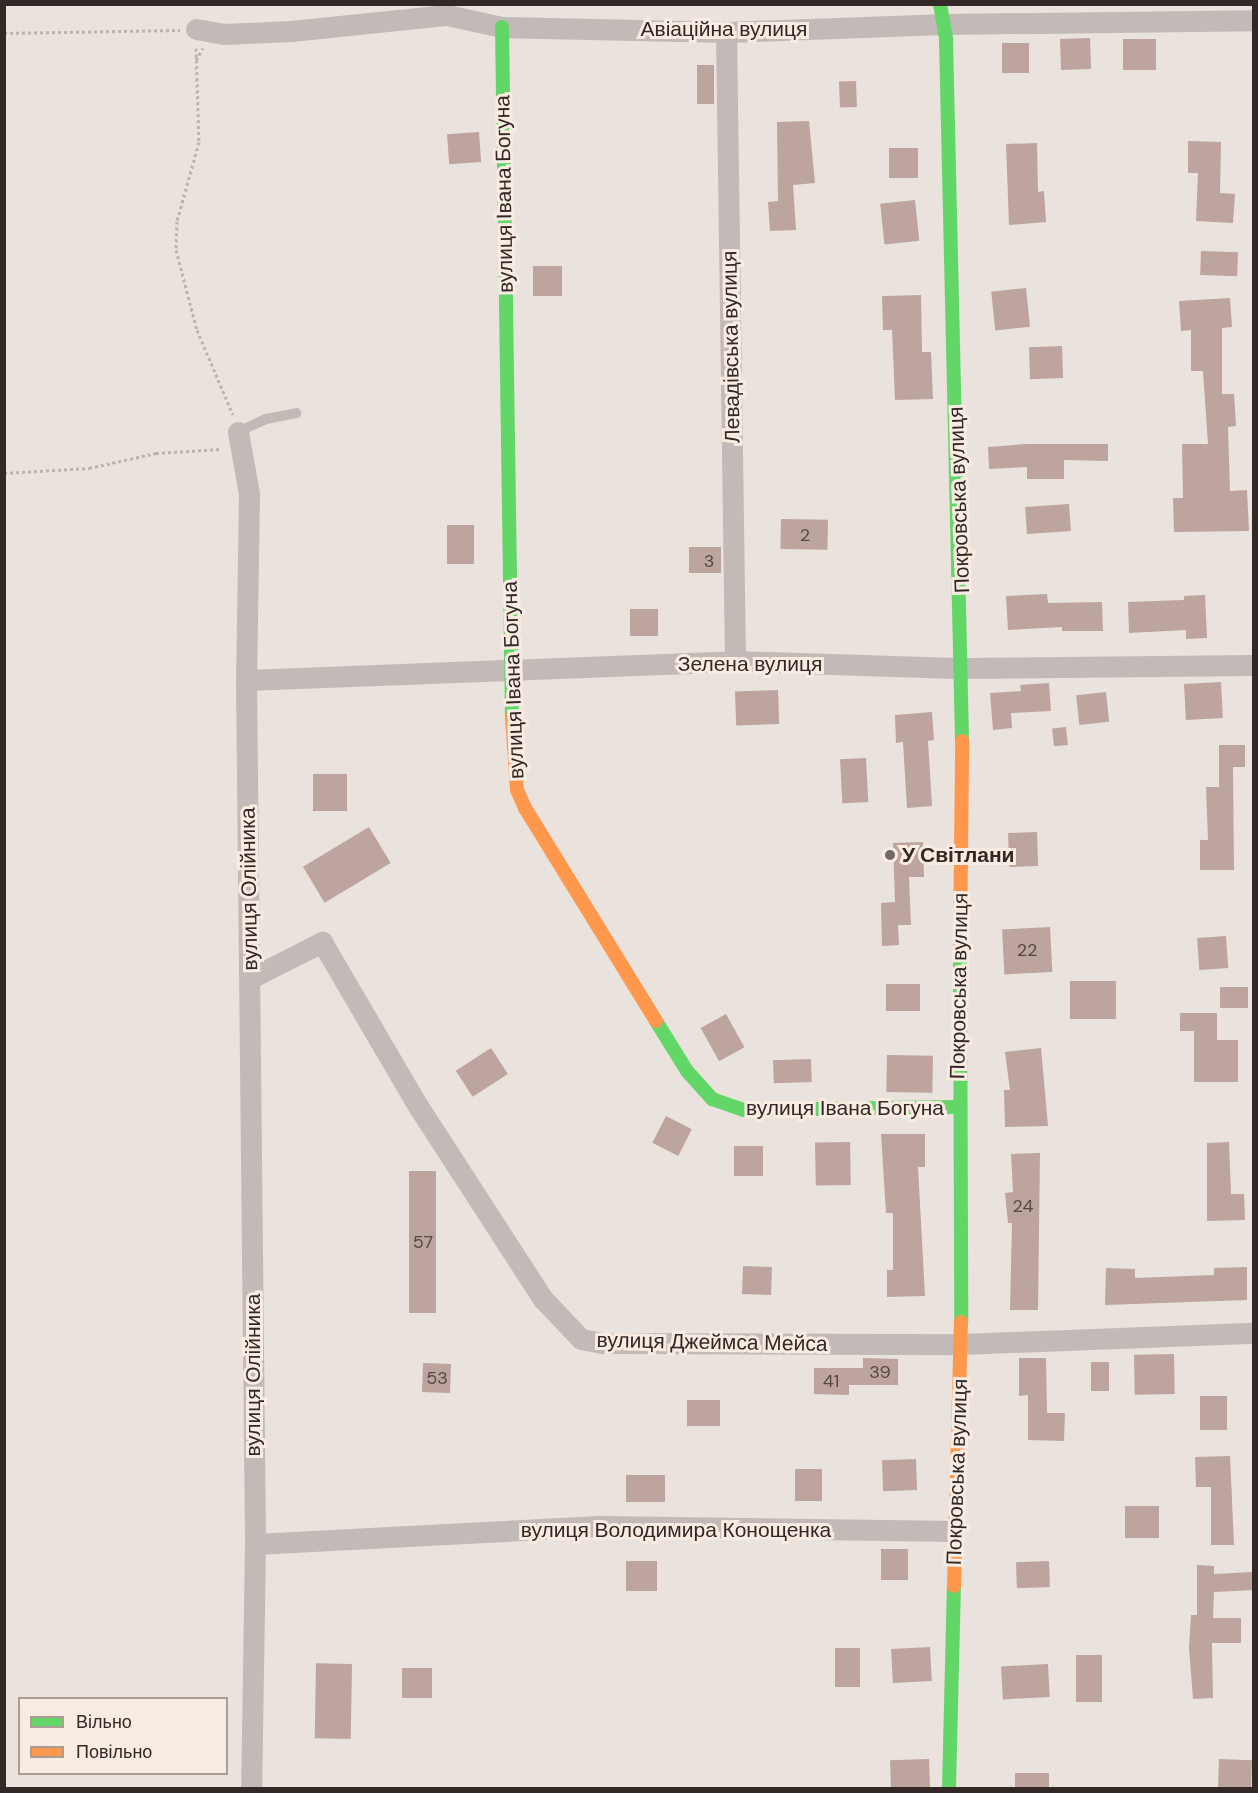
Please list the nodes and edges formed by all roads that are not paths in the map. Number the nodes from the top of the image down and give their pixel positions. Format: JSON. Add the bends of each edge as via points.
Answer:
{"nodes":[{"id":1,"x":942,"y":14,"type":"edge"},
{"id":2,"x":1254,"y":20,"type":"edge"},
{"id":3,"x":502,"y":27,"type":"junction"},
{"id":4,"x":196,"y":29,"type":"road end"},
{"id":5,"x":726,"y":32,"type":"junction"},
{"id":6,"x":296,"y":413,"type":"dead end"},
{"id":7,"x":239,"y":438,"type":"joint"},
{"id":8,"x":735,"y":661,"type":"junction"},
{"id":9,"x":1254,"y":664,"type":"edge"},
{"id":10,"x":963,"y":668,"type":"junction"},
{"id":11,"x":509,"y":669,"type":"junction"},
{"id":12,"x":246,"y":680,"type":"junction"},
{"id":13,"x":251,"y":978,"type":"junction"},
{"id":14,"x":958,"y":1107,"type":"junction"},
{"id":15,"x":1254,"y":1332,"type":"edge"},
{"id":16,"x":961,"y":1344,"type":"junction"},
{"id":17,"x":954,"y":1531,"type":"junction"},
{"id":18,"x":255,"y":1544,"type":"junction"},
{"id":19,"x":251,"y":1788,"type":"edge"},
{"id":20,"x":949,"y":1788,"type":"edge"}],
"edges":[{"from":1,"to":2,"type":"street","name":"Авіаційна вулиця"},
{"from":1,"to":5,"type":"street","name":"Авіаційна вулиця"},
{"from":1,"to":10,"type":"street","name":"Покровська вулиця"},
{"from":3,"to":4,"type":"street","name":"Авіаційна вулиця","via":[[447,15],[291,31],[224,34]]},
{"from":3,"to":5,"type":"street","name":"Авіаційна вулиця"},
{"from":3,"to":11,"type":"street","name":"вулиця Івана Богуна"},
{"from":5,"to":8,"type":"street","name":"Левадівська вулиця"},
{"from":6,"to":7,"type":"lane","via":[[266,419]]},
{"from":7,"to":12,"type":"street","name":"вулиця Олійника","via":[[249,494]]},
{"from":8,"to":10,"type":"street","name":"Зелена вулиця"},
{"from":8,"to":11,"type":"street","name":"Зелена вулиця"},
{"from":9,"to":10,"type":"street","name":"Зелена вулиця"},
{"from":10,"to":14,"type":"street","name":"Покровська вулиця"},
{"from":11,"to":12,"type":"street","name":"Зелена вулиця"},
{"from":11,"to":14,"type":"street","name":"вулиця Івана Богуна","via":[[517,790],[525,808],[699,1087],[727,1107],[744,1110]]},
{"from":12,"to":13,"type":"street","name":"вулиця Олійника"},
{"from":13,"to":16,"type":"street","name":"вулиця Джеймса Мейса","via":[[322,942],[418,1106],[530,1280],[564,1325],[581,1339],[602,1343]]},
{"from":13,"to":18,"type":"street","name":"вулиця Олійника"},
{"from":14,"to":16,"type":"street","name":"Покровська вулиця"},
{"from":15,"to":16,"type":"street","name":"вулиця Джеймса Мейса"},
{"from":16,"to":17,"type":"street","name":"Покровська вулиця"},
{"from":17,"to":18,"type":"street","name":"вулиця Володимира Конощенка","via":[[603,1526]]},
{"from":17,"to":20,"type":"street","name":"Покровська вулиця"},
{"from":18,"to":19,"type":"street","name":"вулиця Олійника"}]}
